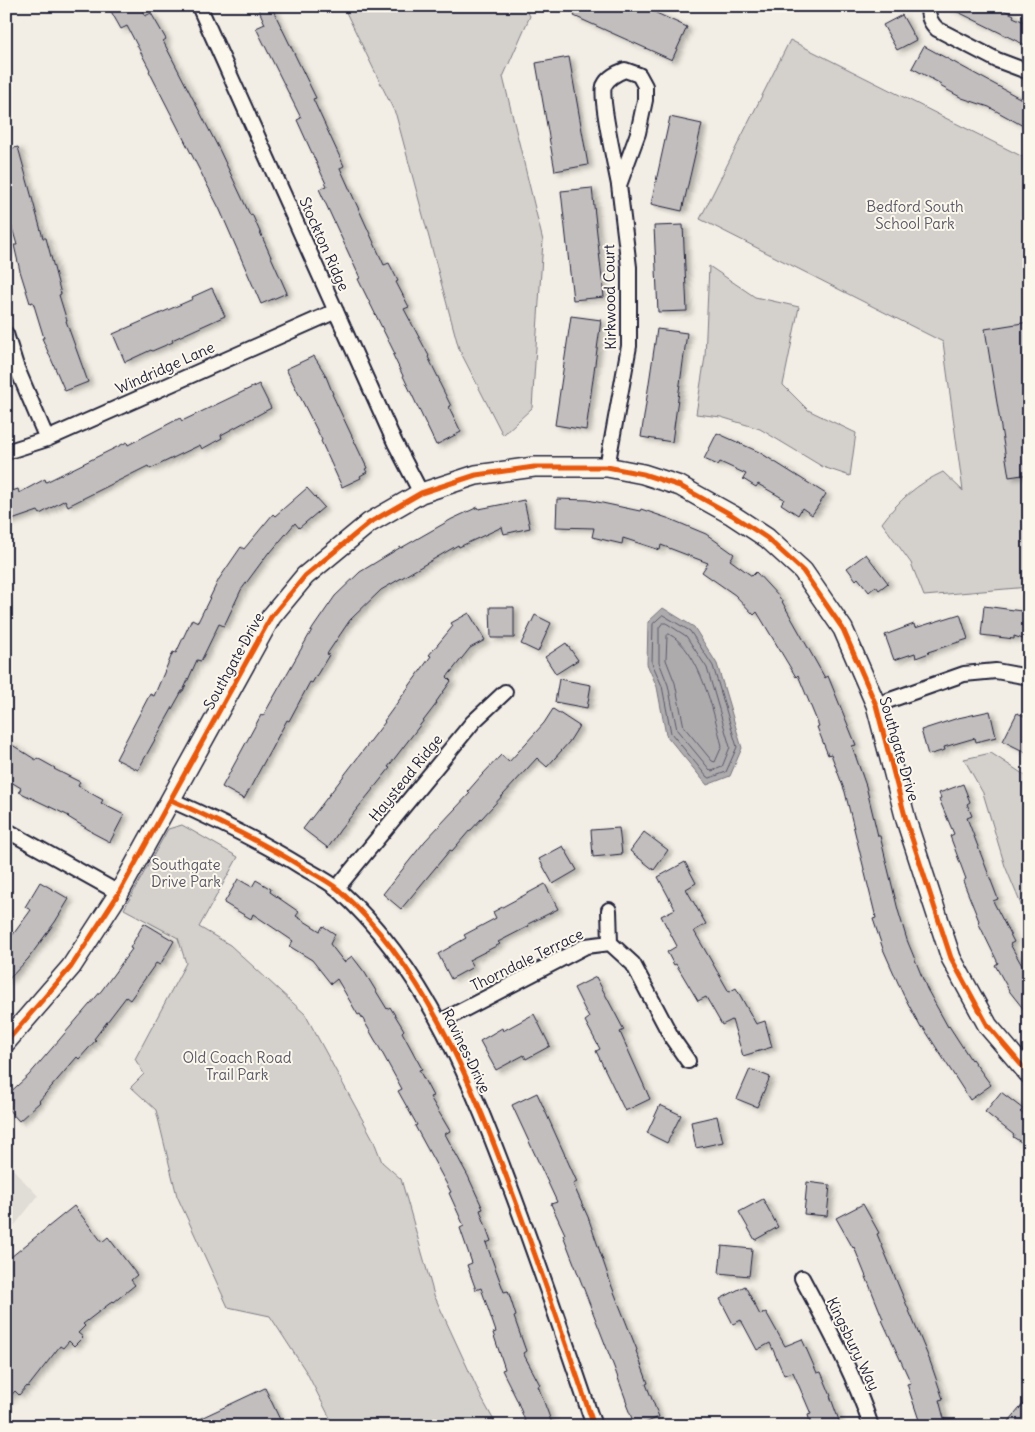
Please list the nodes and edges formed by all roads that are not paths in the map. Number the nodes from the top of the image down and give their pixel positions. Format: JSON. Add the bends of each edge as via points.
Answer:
{"nodes":[{"id":1,"x":199,"y":6,"type":"edge"},
{"id":2,"x":928,"y":6,"type":"edge"},
{"id":3,"x":1029,"y":72,"type":"edge"},
{"id":4,"x":619,"y":186,"type":"junction"},
{"id":5,"x":336,"y":311,"type":"junction"},
{"id":6,"x":6,"y":334,"type":"edge"},
{"id":7,"x":47,"y":439,"type":"junction"},
{"id":8,"x":6,"y":452,"type":"edge"},
{"id":9,"x":607,"y":467,"type":"junction"},
{"id":10,"x":421,"y":493,"type":"junction"},
{"id":11,"x":1029,"y":677,"type":"edge"},
{"id":12,"x":504,"y":692,"type":"dead end"},
{"id":13,"x":876,"y":705,"type":"junction"},
{"id":14,"x":171,"y":800,"type":"junction"},
{"id":15,"x":6,"y":830,"type":"edge"},
{"id":16,"x":337,"y":888,"type":"junction"},
{"id":17,"x":119,"y":893,"type":"junction"},
{"id":18,"x":609,"y":910,"type":"dead end"},
{"id":19,"x":610,"y":942,"type":"junction"},
{"id":20,"x":440,"y":1022,"type":"junction"},
{"id":21,"x":6,"y":1042,"type":"edge"},
{"id":22,"x":688,"y":1061,"type":"dead end"},
{"id":23,"x":1029,"y":1074,"type":"edge"},
{"id":24,"x":802,"y":1278,"type":"dead end"},
{"id":25,"x":594,"y":1426,"type":"edge"},
{"id":26,"x":871,"y":1426,"type":"edge"}],
"edges":[{"from":1,"to":5,"type":"street","name":"Stockton Ridge"},
{"from":2,"to":3,"type":"street","via":[[930,22],[938,29],[997,60]]},
{"from":4,"to":4,"type":"street","name":"Kirkwood Court","via":[[605,110],[604,86],[612,75],[625,70],[639,75],[645,86],[645,100],[638,133]]},
{"from":4,"to":9,"type":"street","name":"Kirkwood Court","via":[[628,267],[629,346]]},
{"from":5,"to":7,"type":"street","name":"Windridge Lane"},
{"from":5,"to":10,"type":"street","name":"Stockton Ridge"},
{"from":6,"to":7,"type":"street"},
{"from":7,"to":8,"type":"street","name":"Windridge Lane"},
{"from":9,"to":10,"type":"street","name":"Southgate Drive","via":[[534,468],[476,475]]},
{"from":9,"to":13,"type":"street","name":"Southgate Drive","via":[[680,486],[767,538],[803,571],[843,629]]},
{"from":10,"to":14,"type":"street","name":"Southgate Drive","via":[[368,523],[305,576],[271,617]]},
{"from":11,"to":13,"type":"street","via":[[996,671],[964,674]]},
{"from":12,"to":16,"type":"street","name":"Haystead Ridge","via":[[473,722]]},
{"from":13,"to":23,"type":"street","name":"Southgate Drive","via":[[906,820],[951,958],[988,1026]]},
{"from":14,"to":16,"type":"street","name":"Ravines Drive","via":[[232,827]]},
{"from":14,"to":17,"type":"street","name":"Southgate Drive"},
{"from":15,"to":17,"type":"street"},
{"from":16,"to":20,"type":"street","name":"Ravines Drive","via":[[362,913],[408,970]]},
{"from":17,"to":21,"type":"street","name":"Southgate Drive","via":[[71,967]]},
{"from":18,"to":19,"type":"street"},
{"from":19,"to":20,"type":"street","name":"Thorndale Terrace","via":[[586,946]]},
{"from":19,"to":22,"type":"street","via":[[633,964],[672,1038]]},
{"from":20,"to":25,"type":"street","name":"Ravines Drive","via":[[486,1124]]},
{"from":24,"to":26,"type":"street","name":"Kingsbury Way","via":[[841,1351]]}]}
